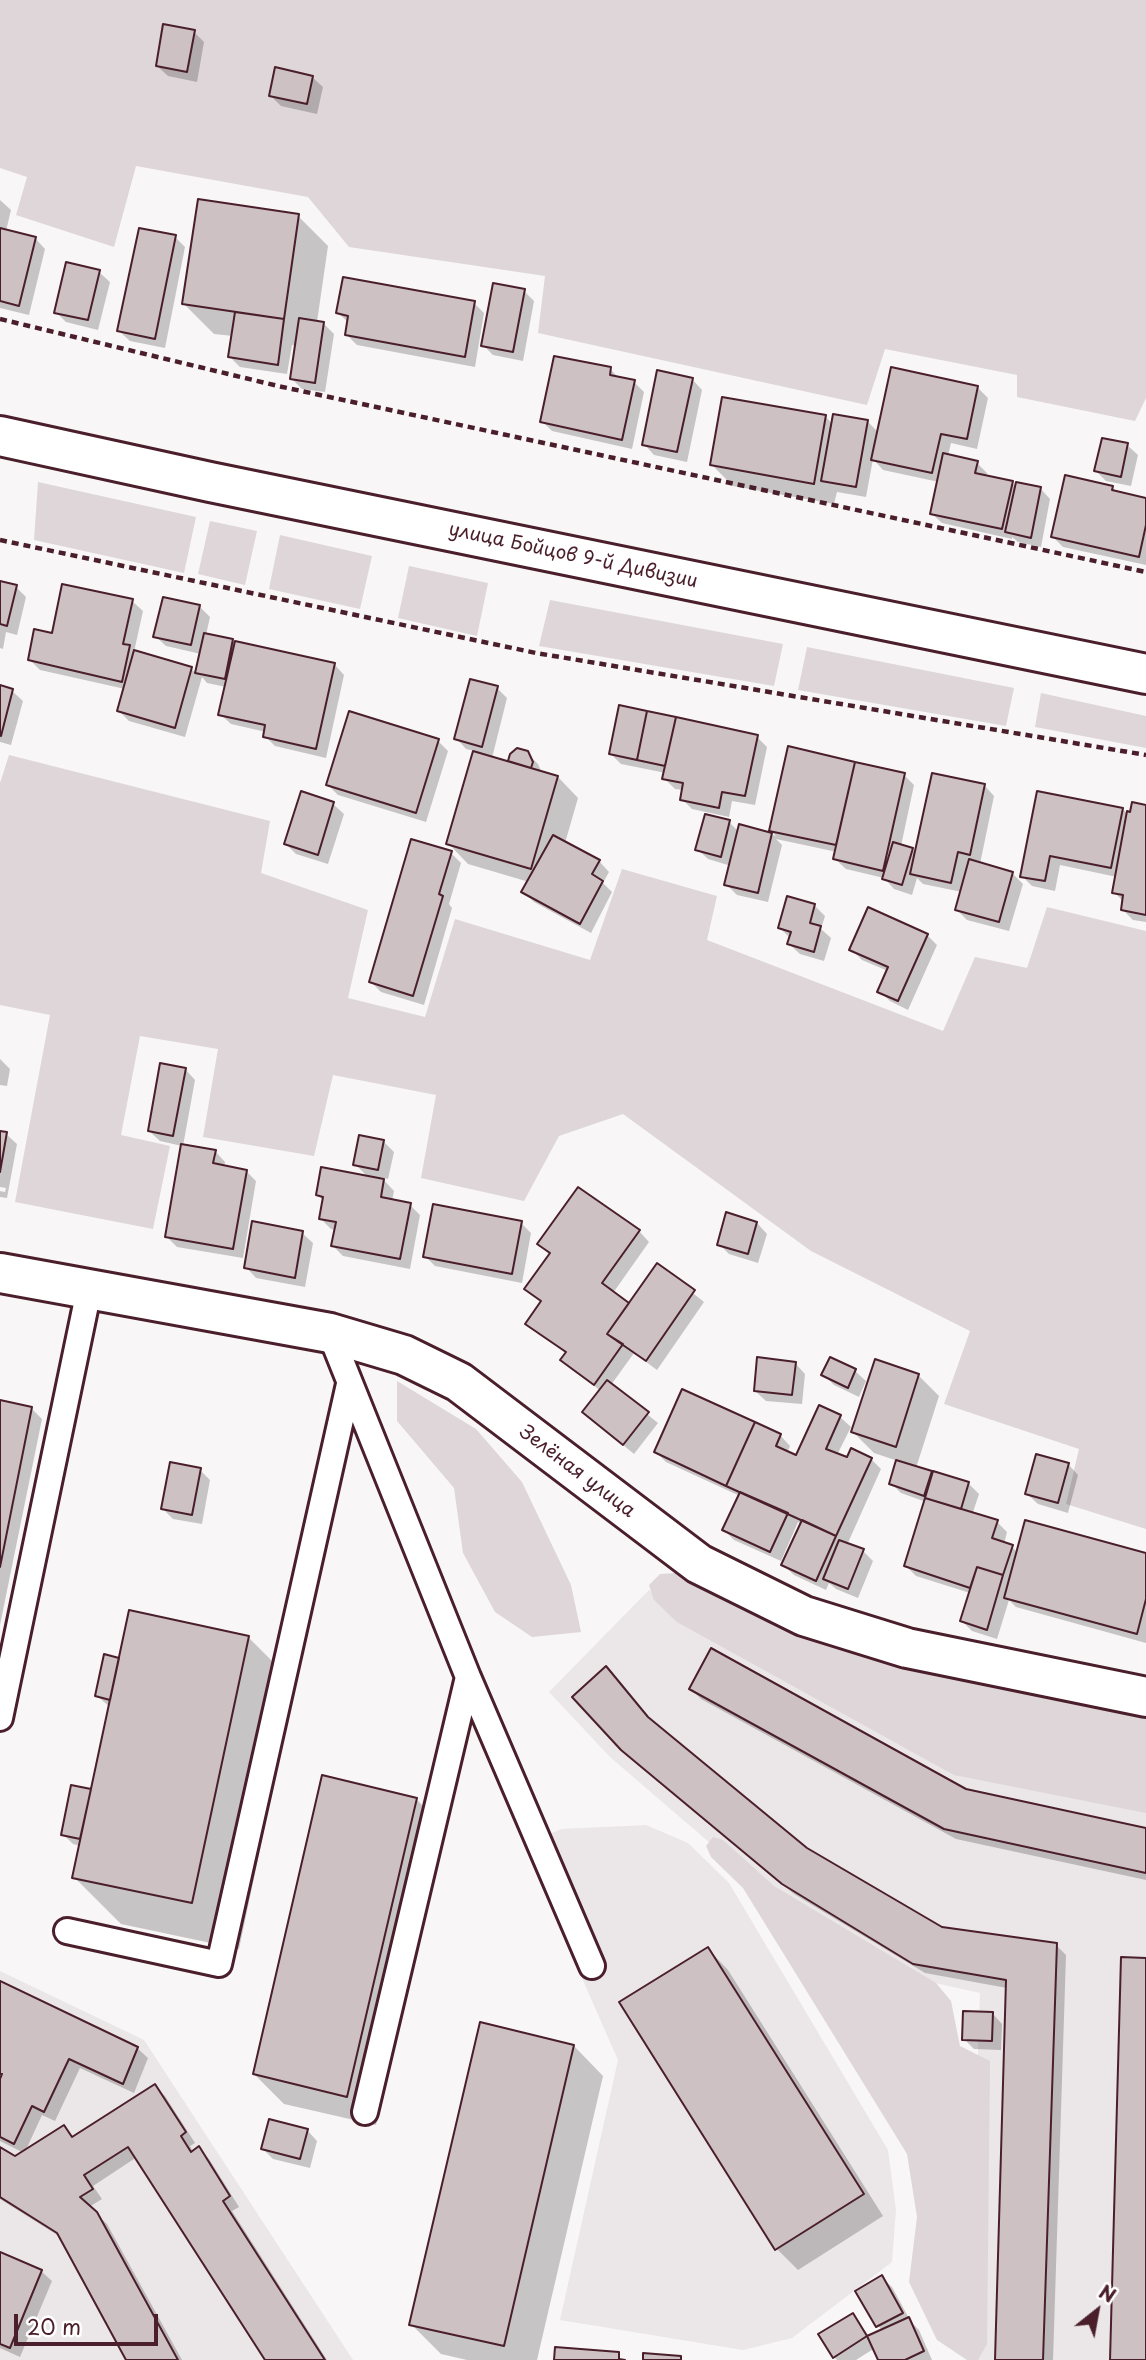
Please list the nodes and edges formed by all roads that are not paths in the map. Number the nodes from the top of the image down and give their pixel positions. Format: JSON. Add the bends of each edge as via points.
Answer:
{"nodes":[{"id":1,"x":0,"y":436,"type":"edge"},
{"id":2,"x":1146,"y":674,"type":"edge"},
{"id":3,"x":0,"y":1273,"type":"edge"},
{"id":4,"x":89,"y":1290,"type":"junction"},
{"id":5,"x":330,"y":1333,"type":"junction"},
{"id":6,"x":349,"y":1384,"type":"junction"},
{"id":7,"x":468,"y":1677,"type":"junction"},
{"id":8,"x":1146,"y":1697,"type":"edge"},
{"id":9,"x":0,"y":1718,"type":"edge"},
{"id":10,"x":67,"y":1931,"type":"dead end"},
{"id":11,"x":592,"y":1966,"type":"dead end"},
{"id":12,"x":365,"y":2112,"type":"dead end"}],
"edges":[{"from":1,"to":2,"type":"street","name":"улица Бойцов 9-й Дивизии"},
{"from":3,"to":4,"type":"street","name":"Зелёная улица"},
{"from":4,"to":5,"type":"street","name":"Зелёная улица"},
{"from":4,"to":9,"type":"lane"},
{"from":5,"to":6,"type":"lane"},
{"from":5,"to":8,"type":"street","name":"Зелёная улица","via":[[404,1355],[459,1382],[699,1564],[804,1616],[907,1648]]},
{"from":6,"to":7,"type":"lane"},
{"from":6,"to":10,"type":"lane","via":[[219,1964]]},
{"from":7,"to":11,"type":"lane"},
{"from":7,"to":12,"type":"lane"}]}
